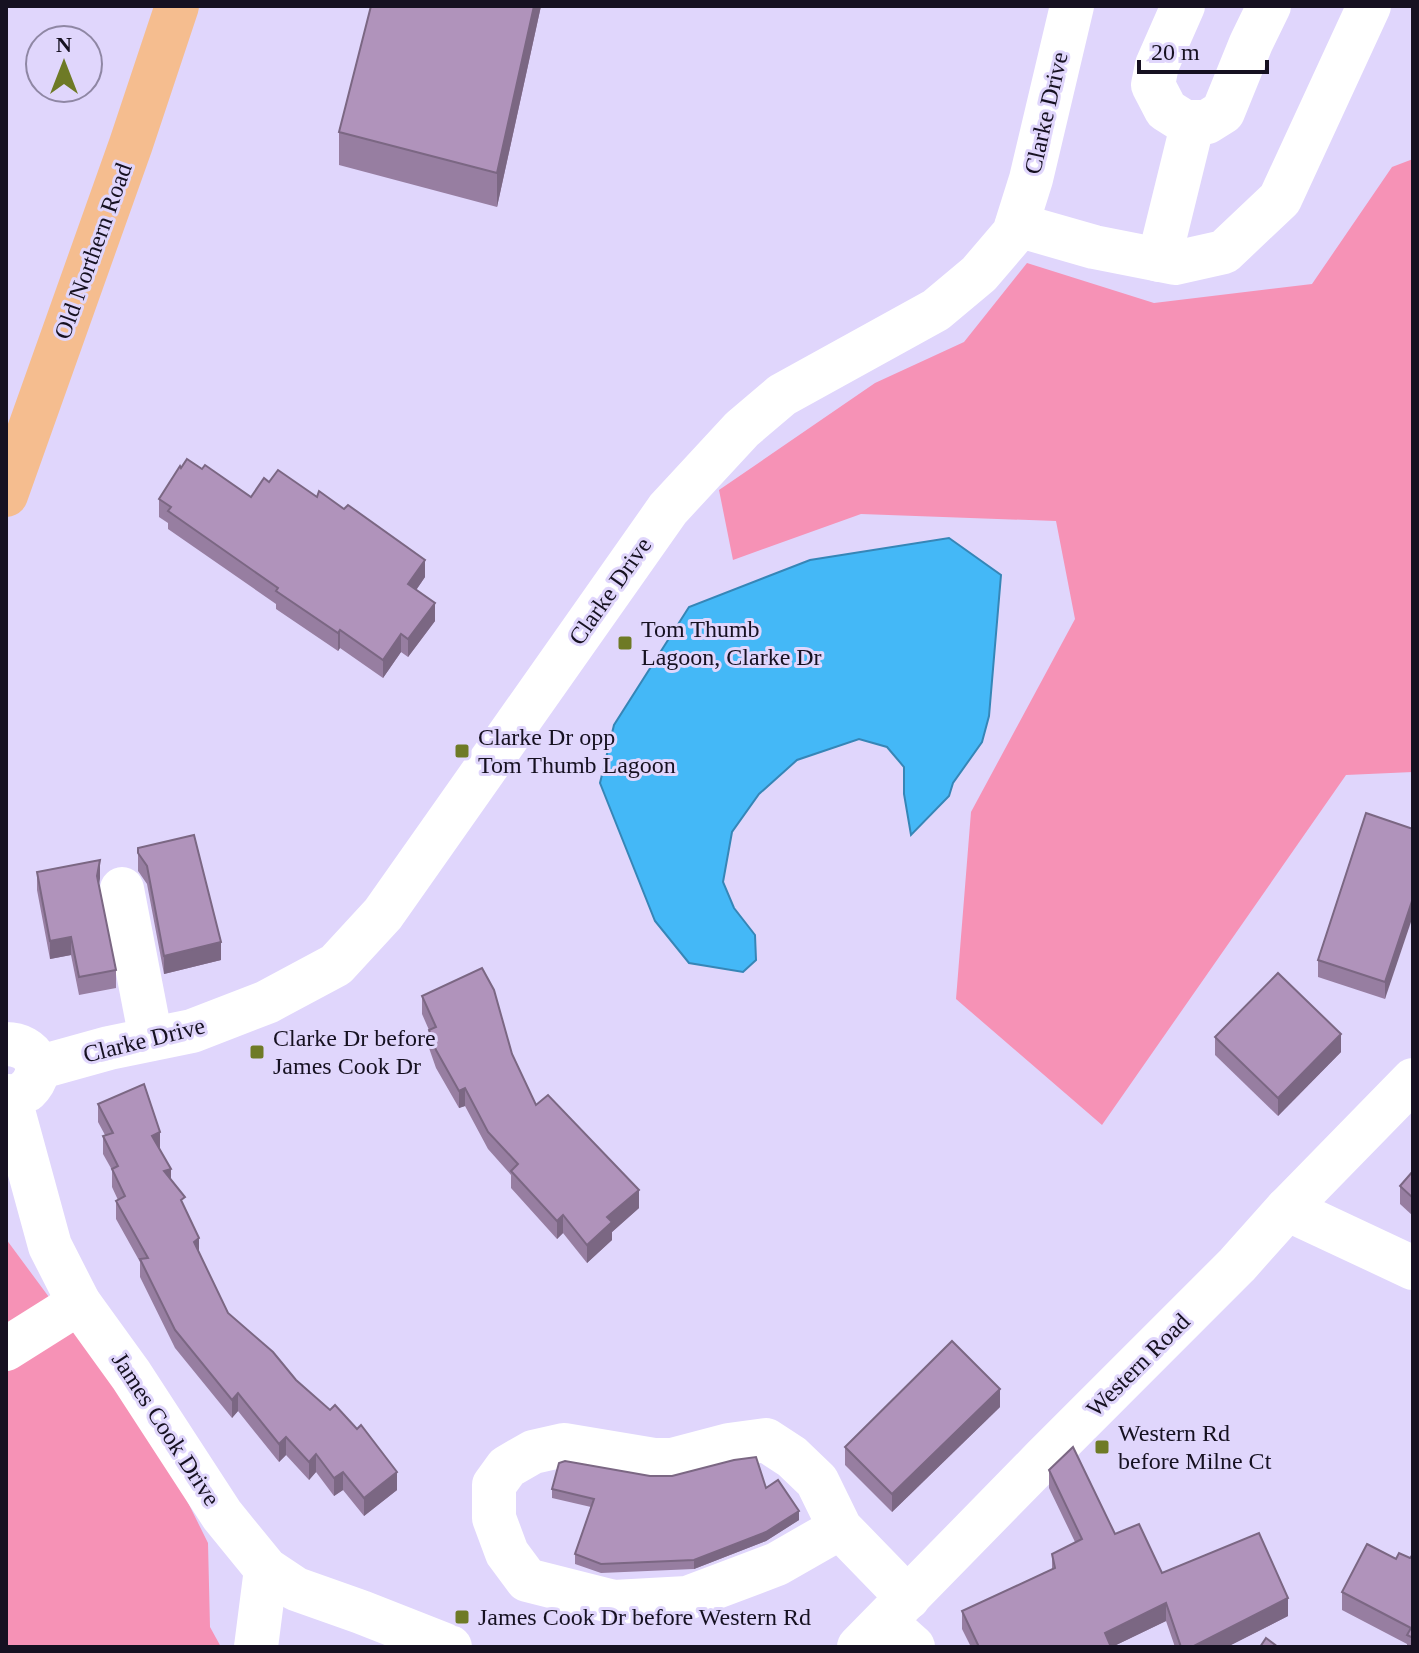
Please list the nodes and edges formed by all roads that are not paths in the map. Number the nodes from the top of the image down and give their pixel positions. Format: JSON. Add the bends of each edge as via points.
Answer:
{"nodes":[{"id":1,"x":177,"y":6,"type":"edge"},
{"id":2,"x":1072,"y":6,"type":"edge"},
{"id":3,"x":1183,"y":6,"type":"edge"},
{"id":4,"x":1269,"y":6,"type":"edge"},
{"id":5,"x":1369,"y":6,"type":"edge"},
{"id":6,"x":1193,"y":122,"type":"junction"},
{"id":7,"x":1017,"y":225,"type":"junction"},
{"id":8,"x":1159,"y":260,"type":"junction"},
{"id":9,"x":6,"y":495,"type":"edge"},
{"id":10,"x":122,"y":889,"type":"dead end"},
{"id":11,"x":151,"y":1039,"type":"junction"},
{"id":12,"x":15,"y":1076,"type":"edge"},
{"id":13,"x":1413,"y":1080,"type":"edge"},
{"id":14,"x":1287,"y":1209,"type":"junction"},
{"id":15,"x":1413,"y":1268,"type":"edge"},
{"id":16,"x":79,"y":1303,"type":"junction"},
{"id":17,"x":6,"y":1349,"type":"edge"},
{"id":18,"x":840,"y":1528,"type":"junction"},
{"id":19,"x":266,"y":1569,"type":"junction"},
{"id":20,"x":891,"y":1628,"type":"edge"},
{"id":21,"x":256,"y":1647,"type":"edge"},
{"id":22,"x":450,"y":1647,"type":"edge"}],
"edges":[{"from":1,"to":9,"type":"main road","name":"Old Northern Road"},
{"from":2,"to":7,"type":"street","name":"Clarke Drive"},
{"from":3,"to":6,"type":"street","via":[[1153,85],[1166,110]]},
{"from":4,"to":6,"type":"street","via":[[1223,112],[1207,122]]},
{"from":5,"to":8,"type":"street","via":[[1280,199],[1224,252],[1175,263]]},
{"from":6,"to":8,"type":"street"},
{"from":7,"to":8,"type":"street"},
{"from":7,"to":11,"type":"street","name":"Clarke Drive","via":[[979,274],[936,310],[782,395],[742,429],[668,509],[383,914],[336,965],[267,1002],[192,1031]]},
{"from":10,"to":11,"type":"street"},
{"from":11,"to":12,"type":"street","name":"Clarke Drive"},
{"from":12,"to":16,"type":"street","name":"James Cook Drive","via":[[50,1246]]},
{"from":13,"to":14,"type":"street","name":"Western Road"},
{"from":14,"to":15,"type":"street"},
{"from":14,"to":20,"type":"street","name":"Western Road"},
{"from":16,"to":17,"type":"street"},
{"from":16,"to":19,"type":"street","name":"James Cook Drive","via":[[222,1515]]},
{"from":18,"to":18,"type":"street","via":[[817,1481],[766,1440],[672,1460],[564,1445],[533,1452],[507,1467],[494,1485],[494,1518],[507,1553],[527,1580],[614,1602],[687,1598],[777,1564]]},
{"from":18,"to":20,"type":"street"},
{"from":19,"to":21,"type":"street"},
{"from":19,"to":22,"type":"street","name":"James Cook Drive","via":[[296,1589]]}]}
